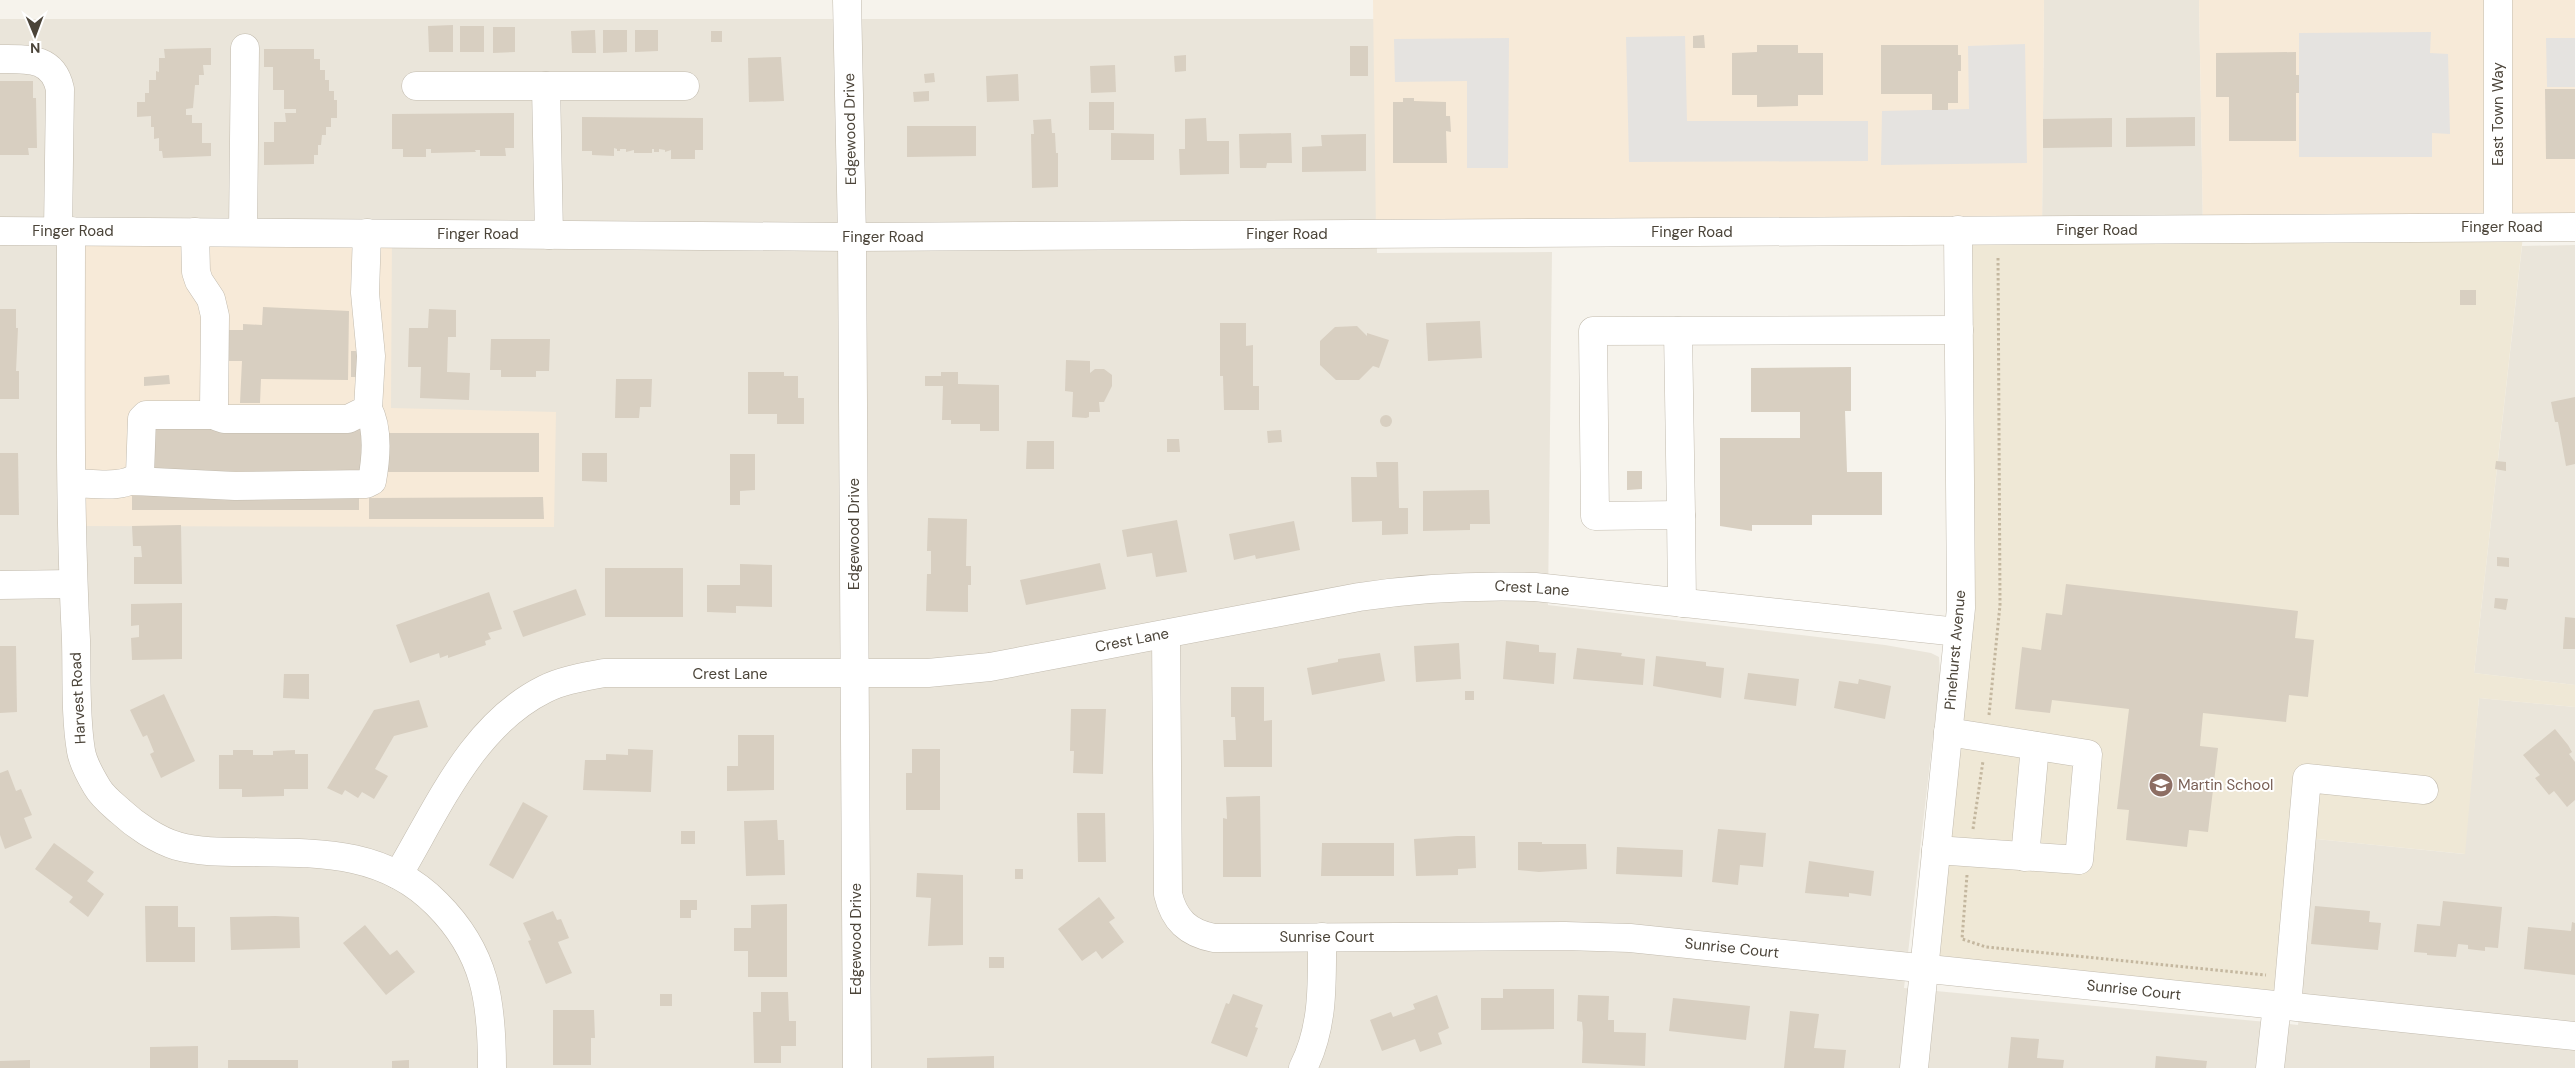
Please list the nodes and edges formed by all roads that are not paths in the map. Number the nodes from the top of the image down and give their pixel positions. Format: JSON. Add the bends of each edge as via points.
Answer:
{"nodes":[{"id":1,"x":847,"y":0,"type":"edge"},
{"id":2,"x":2498,"y":0,"type":"edge"},
{"id":3,"x":245,"y":48,"type":"dead end"},
{"id":4,"x":0,"y":59,"type":"edge"},
{"id":5,"x":416,"y":86,"type":"dead end"},
{"id":6,"x":546,"y":86,"type":"junction"},
{"id":7,"x":685,"y":86,"type":"dead end"},
{"id":8,"x":2498,"y":227,"type":"junction"},
{"id":9,"x":2575,"y":227,"type":"edge"},
{"id":10,"x":1958,"y":230,"type":"junction"},
{"id":11,"x":0,"y":231,"type":"edge"},
{"id":12,"x":64,"y":231,"type":"junction"},
{"id":13,"x":195,"y":232,"type":"junction"},
{"id":14,"x":243,"y":232,"type":"junction"},
{"id":15,"x":367,"y":233,"type":"junction"},
{"id":16,"x":549,"y":235,"type":"junction"},
{"id":17,"x":852,"y":237,"type":"junction"},
{"id":18,"x":1959,"y":330,"type":"junction"},
{"id":19,"x":1678,"y":331,"type":"junction"},
{"id":20,"x":368,"y":410,"type":"junction"},
{"id":21,"x":216,"y":415,"type":"junction"},
{"id":22,"x":134,"y":481,"type":"junction"},
{"id":23,"x":72,"y":483,"type":"junction"},
{"id":24,"x":1681,"y":515,"type":"junction"},
{"id":25,"x":73,"y":584,"type":"junction"},
{"id":26,"x":0,"y":585,"type":"edge"},
{"id":27,"x":1682,"y":603,"type":"junction"},
{"id":28,"x":1958,"y":632,"type":"junction"},
{"id":29,"x":1166,"y":634,"type":"junction"},
{"id":30,"x":854,"y":674,"type":"junction"},
{"id":31,"x":1948,"y":732,"type":"junction"},
{"id":32,"x":2035,"y":746,"type":"junction"},
{"id":33,"x":2424,"y":790,"type":"dead end"},
{"id":34,"x":1936,"y":850,"type":"junction"},
{"id":35,"x":2025,"y":857,"type":"junction"},
{"id":36,"x":398,"y":875,"type":"junction"},
{"id":37,"x":1322,"y":938,"type":"junction"},
{"id":38,"x":1924,"y":968,"type":"junction"},
{"id":39,"x":2282,"y":1006,"type":"junction"},
{"id":40,"x":2575,"y":1036,"type":"edge"},
{"id":41,"x":492,"y":1068,"type":"edge"},
{"id":42,"x":857,"y":1068,"type":"edge"},
{"id":43,"x":1303,"y":1068,"type":"edge"},
{"id":44,"x":1914,"y":1068,"type":"edge"},
{"id":45,"x":2270,"y":1068,"type":"edge"}],
"edges":[{"from":1,"to":17,"type":"street","name":"Edgewood Drive"},
{"from":2,"to":8,"type":"street","name":"East Town Way"},
{"from":3,"to":14,"type":"street"},
{"from":4,"to":12,"type":"street","name":"Harvest Road","via":[[23,59],[47,65],[57,75]]},
{"from":5,"to":6,"type":"street"},
{"from":6,"to":7,"type":"street"},
{"from":6,"to":16,"type":"street"},
{"from":8,"to":9,"type":"street","name":"Finger Road"},
{"from":8,"to":10,"type":"street","name":"Finger Road"},
{"from":10,"to":17,"type":"street","name":"Finger Road"},
{"from":10,"to":18,"type":"street","name":"Pinehurst Avenue"},
{"from":11,"to":12,"type":"street","name":"Finger Road"},
{"from":12,"to":13,"type":"street","name":"Finger Road"},
{"from":12,"to":23,"type":"street","name":"Harvest Road"},
{"from":13,"to":14,"type":"street","name":"Finger Road"},
{"from":13,"to":21,"type":"street","via":[[196,272],[211,299],[215,316],[213,377]]},
{"from":14,"to":15,"type":"street","name":"Finger Road"},
{"from":15,"to":16,"type":"street","name":"Finger Road"},
{"from":15,"to":20,"type":"street"},
{"from":16,"to":17,"type":"street","name":"Finger Road"},
{"from":17,"to":30,"type":"street","name":"Edgewood Drive"},
{"from":18,"to":19,"type":"street"},
{"from":18,"to":28,"type":"street","name":"Pinehurst Avenue"},
{"from":19,"to":24,"type":"street"},
{"from":19,"to":24,"type":"street","via":[[1593,331],[1595,516]]},
{"from":20,"to":21,"type":"street","via":[[348,419],[224,419]]},
{"from":20,"to":22,"type":"street","via":[[375,421],[374,470],[372,481],[366,484],[235,486]]},
{"from":21,"to":22,"type":"street","via":[[153,415],[142,419],[140,474]]},
{"from":22,"to":23,"type":"street"},
{"from":23,"to":25,"type":"street","name":"Harvest Road"},
{"from":24,"to":27,"type":"street"},
{"from":25,"to":26,"type":"street"},
{"from":25,"to":36,"type":"street","name":"Harvest Road","via":[[81,754],[98,790],[132,822],[174,845],[207,852],[338,855],[367,862]]},
{"from":27,"to":28,"type":"street","name":"Crest Lane"},
{"from":27,"to":29,"type":"street","name":"Crest Lane","via":[[1535,587],[1417,588]]},
{"from":28,"to":31,"type":"street","name":"Pinehurst Avenue"},
{"from":29,"to":30,"type":"street","name":"Crest Lane","via":[[990,666],[928,673]]},
{"from":29,"to":37,"type":"street","name":"Sunrise Court","via":[[1168,894],[1171,909],[1189,930],[1214,938]]},
{"from":30,"to":36,"type":"street","name":"Crest Lane","via":[[604,673],[546,688],[500,718],[474,747]]},
{"from":30,"to":42,"type":"street","name":"Edgewood Drive"},
{"from":31,"to":32,"type":"street"},
{"from":31,"to":34,"type":"street","name":"Pinehurst Avenue"},
{"from":32,"to":35,"type":"street"},
{"from":32,"to":35,"type":"street","via":[[2088,754],[2080,850],[2079,860]]},
{"from":33,"to":39,"type":"street","via":[[2307,778],[2290,977]]},
{"from":34,"to":35,"type":"street"},
{"from":34,"to":38,"type":"street","name":"Pinehurst Avenue"},
{"from":36,"to":41,"type":"street","name":"Harvest Road","via":[[428,895],[450,917],[468,944],[487,992],[492,1020]]},
{"from":37,"to":38,"type":"street","name":"Sunrise Court","via":[[1630,938]]},
{"from":37,"to":43,"type":"street","via":[[1321,1010]]},
{"from":38,"to":39,"type":"street","name":"Sunrise Court"},
{"from":38,"to":44,"type":"street","name":"Pinehurst Avenue"},
{"from":39,"to":40,"type":"street","name":"Sunrise Court"},
{"from":39,"to":45,"type":"street"}]}
